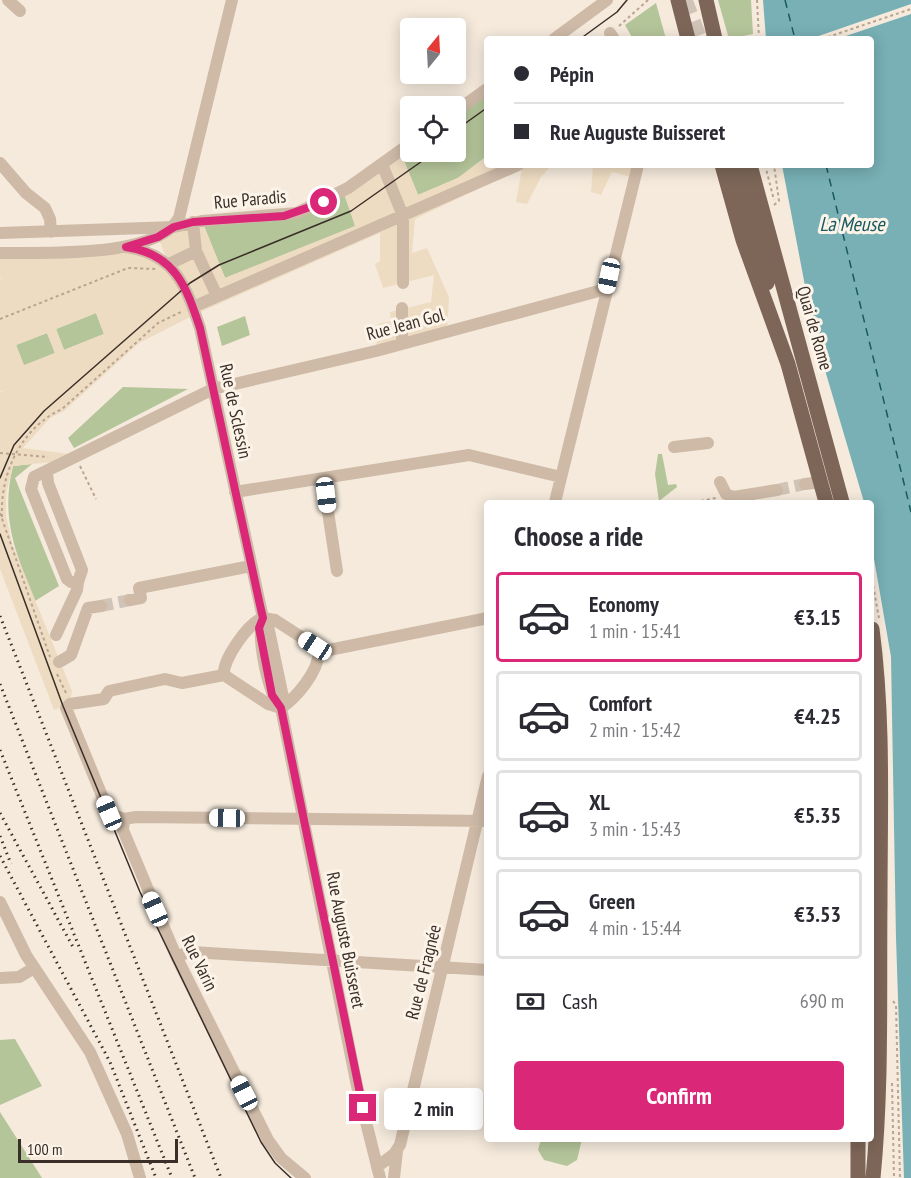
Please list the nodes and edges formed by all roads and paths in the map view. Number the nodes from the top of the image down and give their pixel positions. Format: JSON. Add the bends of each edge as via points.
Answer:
{"nodes":[{"id":1,"x":8,"y":0,"type":"edge"},
{"id":2,"x":232,"y":0,"type":"edge"},
{"id":3,"x":607,"y":0,"type":"edge"},
{"id":4,"x":648,"y":0,"type":"edge"},
{"id":5,"x":678,"y":0,"type":"edge"},
{"id":6,"x":706,"y":0,"type":"edge"},
{"id":7,"x":757,"y":0,"type":"edge"},
{"id":8,"x":911,"y":9,"type":"edge"},
{"id":9,"x":20,"y":11,"type":"dead end"},
{"id":10,"x":558,"y":36,"type":"edge"},
{"id":11,"x":612,"y":36,"type":"edge"},
{"id":12,"x":687,"y":36,"type":"edge"},
{"id":13,"x":714,"y":36,"type":"edge"},
{"id":14,"x":759,"y":36,"type":"edge"},
{"id":15,"x":831,"y":36,"type":"edge"},
{"id":16,"x":484,"y":91,"type":"edge"},
{"id":17,"x":466,"y":104,"type":"edge"},
{"id":18,"x":400,"y":151,"type":"edge"},
{"id":19,"x":0,"y":163,"type":"edge"},
{"id":20,"x":382,"y":164,"type":"junction"},
{"id":21,"x":511,"y":168,"type":"edge"},
{"id":22,"x":637,"y":168,"type":"edge"},
{"id":23,"x":723,"y":168,"type":"edge"},
{"id":24,"x":736,"y":168,"type":"edge"},
{"id":25,"x":756,"y":168,"type":"edge"},
{"id":26,"x":774,"y":168,"type":"edge"},
{"id":27,"x":774,"y":200,"type":"dead end"},
{"id":28,"x":774,"y":205,"type":"dead end"},
{"id":29,"x":403,"y":216,"type":"junction"},
{"id":30,"x":193,"y":222,"type":"junction"},
{"id":31,"x":174,"y":227,"type":"junction"},
{"id":32,"x":51,"y":232,"type":"junction"},
{"id":33,"x":0,"y":233,"type":"edge"},
{"id":34,"x":126,"y":247,"type":"junction"},
{"id":35,"x":196,"y":251,"type":"junction"},
{"id":36,"x":0,"y":254,"type":"edge"},
{"id":37,"x":169,"y":264,"type":"junction"},
{"id":38,"x":402,"y":283,"type":"dead end"},
{"id":39,"x":606,"y":289,"type":"junction"},
{"id":40,"x":217,"y":296,"type":"junction"},
{"id":41,"x":193,"y":307,"type":"junction"},
{"id":42,"x":402,"y":308,"type":"dead end"},
{"id":43,"x":0,"y":319,"type":"edge"},
{"id":44,"x":402,"y":344,"type":"junction"},
{"id":45,"x":783,"y":350,"type":"junction"},
{"id":46,"x":213,"y":389,"type":"junction"},
{"id":47,"x":708,"y":442,"type":"dead end"},
{"id":48,"x":674,"y":447,"type":"dead end"},
{"id":49,"x":0,"y":453,"type":"edge"},
{"id":50,"x":15,"y":454,"type":"junction"},
{"id":51,"x":26,"y":455,"type":"dead end"},
{"id":52,"x":47,"y":472,"type":"junction"},
{"id":53,"x":561,"y":477,"type":"junction"},
{"id":54,"x":323,"y":479,"type":"junction"},
{"id":55,"x":720,"y":482,"type":"dead end"},
{"id":56,"x":777,"y":490,"type":"tunnel mouth"},
{"id":57,"x":235,"y":492,"type":"junction"},
{"id":58,"x":555,"y":500,"type":"edge"},
{"id":59,"x":825,"y":500,"type":"edge"},
{"id":60,"x":841,"y":500,"type":"edge"},
{"id":61,"x":0,"y":513,"type":"edge"},
{"id":62,"x":2,"y":517,"type":"junction"},
{"id":63,"x":251,"y":566,"type":"junction"},
{"id":64,"x":336,"y":571,"type":"dead end"},
{"id":65,"x":78,"y":582,"type":"junction"},
{"id":66,"x":130,"y":600,"type":"tunnel mouth"},
{"id":67,"x":101,"y":606,"type":"tunnel mouth"},
{"id":68,"x":263,"y":618,"type":"junction"},
{"id":69,"x":484,"y":619,"type":"edge"},
{"id":70,"x":56,"y":635,"type":"dead end"},
{"id":71,"x":874,"y":649,"type":"edge"},
{"id":72,"x":319,"y":652,"type":"junction"},
{"id":73,"x":55,"y":662,"type":"junction"},
{"id":74,"x":224,"y":675,"type":"junction"},
{"id":75,"x":70,"y":704,"type":"junction"},
{"id":76,"x":281,"y":708,"type":"junction"},
{"id":77,"x":484,"y":806,"type":"edge"},
{"id":78,"x":124,"y":819,"type":"junction"},
{"id":79,"x":304,"y":819,"type":"junction"},
{"id":80,"x":482,"y":821,"type":"edge"},
{"id":81,"x":876,"y":824,"type":"edge"},
{"id":82,"x":0,"y":903,"type":"edge"},
{"id":83,"x":176,"y":956,"type":"junction"},
{"id":84,"x":332,"y":960,"type":"junction"},
{"id":85,"x":443,"y":967,"type":"junction"},
{"id":86,"x":34,"y":968,"type":"junction"},
{"id":87,"x":484,"y":970,"type":"edge"},
{"id":88,"x":0,"y":978,"type":"edge"},
{"id":89,"x":881,"y":998,"type":"edge"},
{"id":90,"x":879,"y":1121,"type":"junction"},
{"id":91,"x":858,"y":1142,"type":"edge"},
{"id":92,"x":858,"y":1142,"type":"edge"},
{"id":93,"x":397,"y":1151,"type":"junction"},
{"id":94,"x":378,"y":1174,"type":"edge"},
{"id":95,"x":140,"y":1178,"type":"edge"},
{"id":96,"x":305,"y":1178,"type":"edge"},
{"id":97,"x":394,"y":1178,"type":"edge"},
{"id":98,"x":851,"y":1178,"type":"edge"},
{"id":99,"x":858,"y":1178,"type":"edge"},
{"id":100,"x":873,"y":1178,"type":"edge"},
{"id":101,"x":882,"y":1178,"type":"edge"},
{"id":102,"x":894,"y":1178,"type":"edge"},
{"id":103,"x":900,"y":1178,"type":"edge"}],
"edges":[{"from":1,"to":9,"type":"street"},
{"from":2,"to":31,"type":"street"},
{"from":3,"to":10,"type":"street"},
{"from":4,"to":11,"type":"path"},
{"from":5,"to":12,"type":"main road"},
{"from":6,"to":13,"type":"main road"},
{"from":7,"to":14,"type":"path"},
{"from":8,"to":15,"type":"path"},
{"from":16,"to":17,"type":"street"},
{"from":18,"to":20,"type":"street","name":"Rue Paradis"},
{"from":19,"to":32,"type":"street","via":[[45,208]]},
{"from":20,"to":29,"type":"street"},
{"from":20,"to":30,"type":"street","name":"Rue Paradis","via":[[324,202],[297,213]]},
{"from":21,"to":29,"type":"street"},
{"from":22,"to":39,"type":"street"},
{"from":23,"to":45,"type":"main road","name":"Quai de Rome","via":[[743,240]]},
{"from":24,"to":45,"type":"main road","name":"Quai de Rome"},
{"from":25,"to":27,"type":"path"},
{"from":25,"to":60,"type":"main road","name":"Quai de Rome"},
{"from":26,"to":28,"type":"path","via":[[779,201]]},
{"from":29,"to":38,"type":"street"},
{"from":29,"to":40,"type":"street"},
{"from":30,"to":31,"type":"street","name":"Rue Paradis"},
{"from":30,"to":35,"type":"street"},
{"from":31,"to":32,"type":"street","name":"Rue Paradis"},
{"from":31,"to":34,"type":"street","via":[[158,237]]},
{"from":32,"to":33,"type":"street","name":"Rue Paradis"},
{"from":34,"to":36,"type":"street"},
{"from":34,"to":37,"type":"street","via":[[151,253]]},
{"from":35,"to":37,"type":"street"},
{"from":35,"to":40,"type":"street"},
{"from":37,"to":41,"type":"street","name":"Rue de Sclessin"},
{"from":37,"to":43,"type":"path","via":[[157,269],[128,268]]},
{"from":39,"to":44,"type":"street","name":"Rue Jean Gol"},
{"from":39,"to":53,"type":"street"},
{"from":40,"to":41,"type":"street"},
{"from":41,"to":46,"type":"street","name":"Rue de Sclessin"},
{"from":41,"to":50,"type":"path","via":[[159,323],[62,409],[48,416]]},
{"from":42,"to":44,"type":"street"},
{"from":44,"to":46,"type":"street","name":"Rue Jean Gol"},
{"from":45,"to":59,"type":"main road","name":"Quai de Rome","via":[[813,483]]},
{"from":46,"to":52,"type":"street","name":"Rue Jean Gol"},
{"from":46,"to":57,"type":"street","name":"Rue de Sclessin"},
{"from":47,"to":48,"type":"street"},
{"from":49,"to":50,"type":"path"},
{"from":50,"to":51,"type":"path"},
{"from":50,"to":62,"type":"path","via":[[5,479]]},
{"from":52,"to":65,"type":"street","via":[[82,570]]},
{"from":52,"to":65,"type":"street","via":[[34,477],[31,489],[67,579]]},
{"from":53,"to":54,"type":"street","via":[[469,455]]},
{"from":53,"to":58,"type":"street"},
{"from":54,"to":57,"type":"street"},
{"from":54,"to":64,"type":"street"},
{"from":55,"to":56,"type":"street","via":[[726,495],[734,497]]},
{"from":57,"to":63,"type":"street","name":"Rue de Sclessin"},
{"from":61,"to":62,"type":"path"},
{"from":62,"to":73,"type":"path"},
{"from":63,"to":66,"type":"street","via":[[139,588],[141,598]]},
{"from":63,"to":68,"type":"street","name":"Rue de Sclessin"},
{"from":65,"to":70,"type":"street"},
{"from":67,"to":73,"type":"street","via":[[88,608],[71,656]]},
{"from":68,"to":72,"type":"street","via":[[275,620]]},
{"from":68,"to":74,"type":"street","via":[[252,624],[226,662]]},
{"from":68,"to":76,"type":"street","name":"Rue de Sclessin","via":[[283,697]]},
{"from":69,"to":72,"type":"street"},
{"from":71,"to":81,"type":"main road","via":[[879,699]]},
{"from":72,"to":76,"type":"street","via":[[300,689]]},
{"from":73,"to":75,"type":"path"},
{"from":74,"to":75,"type":"street","via":[[182,683],[165,679],[138,684],[109,691],[104,699]]},
{"from":74,"to":76,"type":"street","via":[[268,704]]},
{"from":75,"to":78,"type":"street","via":[[66,711],[109,813]]},
{"from":76,"to":79,"type":"street","name":"Rue Auguste Buisseret"},
{"from":77,"to":80,"type":"street","name":"Rue de Fragnée"},
{"from":78,"to":79,"type":"street"},
{"from":78,"to":83,"type":"street","name":"Rue Varin","via":[[123,830]]},
{"from":79,"to":80,"type":"street"},
{"from":79,"to":84,"type":"street","name":"Rue Auguste Buisseret"},
{"from":80,"to":85,"type":"street","name":"Rue de Fragnée"},
{"from":81,"to":89,"type":"main road"},
{"from":82,"to":86,"type":"street"},
{"from":83,"to":84,"type":"street","via":[[192,952]]},
{"from":83,"to":96,"type":"street","name":"Rue Varin","via":[[268,1140],[281,1158]]},
{"from":84,"to":85,"type":"street"},
{"from":84,"to":94,"type":"street","name":"Rue Auguste Buisseret"},
{"from":85,"to":87,"type":"street"},
{"from":85,"to":93,"type":"street","name":"Rue de Fragnée"},
{"from":86,"to":88,"type":"street","via":[[19,977]]},
{"from":86,"to":95,"type":"street","via":[[90,1052],[127,1134]]},
{"from":89,"to":90,"type":"main road"},
{"from":89,"to":102,"type":"path"},
{"from":89,"to":103,"type":"path","via":[[896,1005]]},
{"from":90,"to":100,"type":"main road"},
{"from":90,"to":101,"type":"main road"},
{"from":91,"to":98,"type":"main road"},
{"from":92,"to":99,"type":"main road"},
{"from":93,"to":94,"type":"street"},
{"from":93,"to":97,"type":"street","name":"Rue de Fragnée"}]}
